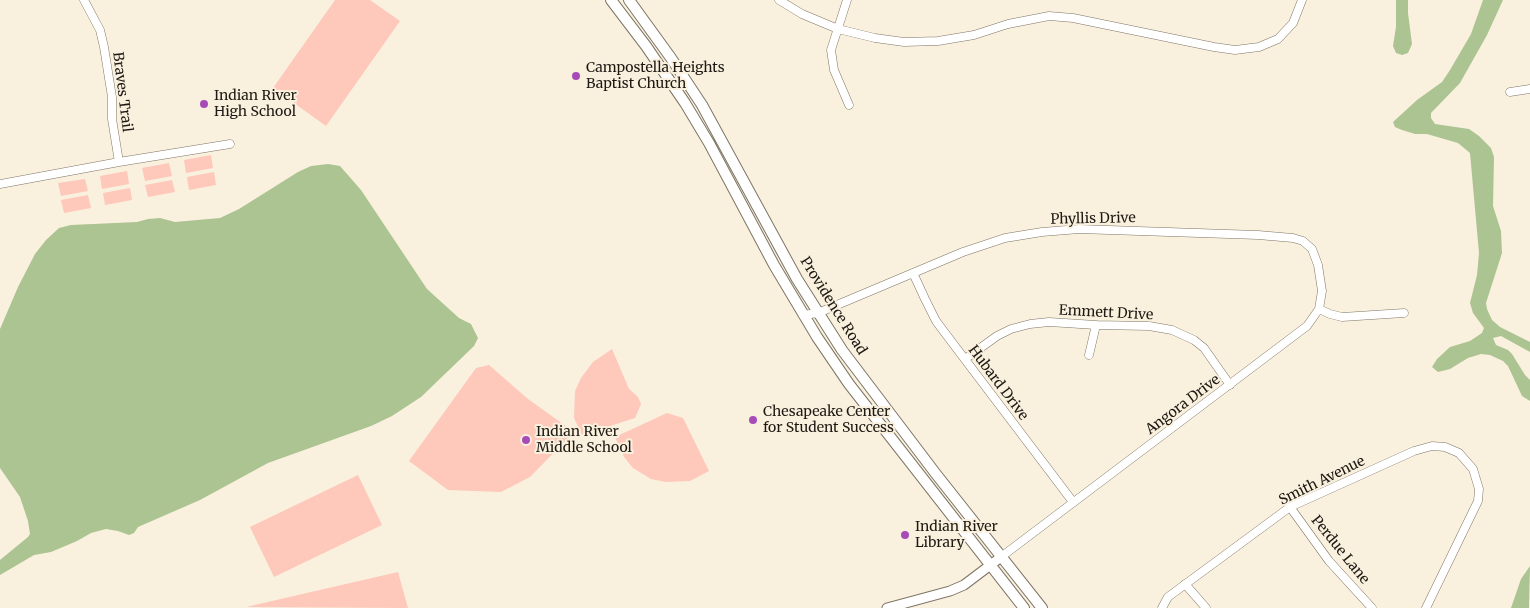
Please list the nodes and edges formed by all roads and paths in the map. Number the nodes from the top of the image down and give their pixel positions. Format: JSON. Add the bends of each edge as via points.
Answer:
{"nodes":[{"id":1,"x":84,"y":0,"type":"edge"},
{"id":2,"x":612,"y":0,"type":"edge"},
{"id":3,"x":629,"y":0,"type":"edge"},
{"id":4,"x":779,"y":0,"type":"edge"},
{"id":5,"x":847,"y":0,"type":"edge"},
{"id":6,"x":1302,"y":0,"type":"edge"},
{"id":7,"x":838,"y":29,"type":"junction"},
{"id":8,"x":1530,"y":89,"type":"edge"},
{"id":9,"x":1510,"y":92,"type":"dead end"},
{"id":10,"x":849,"y":105,"type":"dead end"},
{"id":11,"x":230,"y":144,"type":"dead end"},
{"id":12,"x":119,"y":162,"type":"junction"},
{"id":13,"x":0,"y":184,"type":"edge"},
{"id":14,"x":913,"y":273,"type":"junction"},
{"id":15,"x":1319,"y":309,"type":"junction"},
{"id":16,"x":818,"y":313,"type":"junction"},
{"id":17,"x":1404,"y":313,"type":"dead end"},
{"id":18,"x":803,"y":315,"type":"junction"},
{"id":19,"x":1096,"y":325,"type":"junction"},
{"id":20,"x":1089,"y":355,"type":"dead end"},
{"id":21,"x":966,"y":359,"type":"junction"},
{"id":22,"x":1230,"y":385,"type":"junction"},
{"id":23,"x":1073,"y":502,"type":"junction"},
{"id":24,"x":1290,"y":508,"type":"junction"},
{"id":25,"x":1001,"y":557,"type":"junction"},
{"id":26,"x":990,"y":566,"type":"junction"},
{"id":27,"x":1185,"y":584,"type":"junction"},
{"id":28,"x":887,"y":608,"type":"edge"},
{"id":29,"x":1024,"y":608,"type":"edge"},
{"id":30,"x":1042,"y":608,"type":"edge"},
{"id":31,"x":1162,"y":608,"type":"edge"},
{"id":32,"x":1206,"y":608,"type":"edge"},
{"id":33,"x":1372,"y":608,"type":"edge"},
{"id":34,"x":1426,"y":608,"type":"edge"}],
"edges":[{"from":1,"to":12,"type":"street","name":"Braves Trail","via":[[100,30],[104,47]]},
{"from":2,"to":18,"type":"main road","name":"Providence Road","via":[[685,104]]},
{"from":3,"to":16,"type":"main road","name":"Providence Road","via":[[702,105]]},
{"from":4,"to":7,"type":"street"},
{"from":5,"to":7,"type":"street"},
{"from":6,"to":7,"type":"street","via":[[1293,22],[1278,39],[1259,47],[1235,50],[1049,16],[938,41],[904,42]]},
{"from":7,"to":10,"type":"street","via":[[831,50],[834,70]]},
{"from":8,"to":9,"type":"street"},
{"from":11,"to":12,"type":"street"},
{"from":12,"to":13,"type":"street"},
{"from":14,"to":15,"type":"street","name":"Phyllis Drive","via":[[1005,238],[1042,232],[1079,229],[1293,238],[1308,244],[1315,254],[1321,277]]},
{"from":14,"to":16,"type":"street","name":"Phyllis Drive"},
{"from":14,"to":21,"type":"street","name":"Hubard Drive","via":[[936,321]]},
{"from":15,"to":17,"type":"street","via":[[1342,317]]},
{"from":15,"to":22,"type":"street","name":"Angora Drive","via":[[1298,334]]},
{"from":16,"to":18,"type":"street","name":"Phyllis Drive"},
{"from":16,"to":25,"type":"main road","name":"Providence Road","via":[[859,373]]},
{"from":18,"to":26,"type":"main road","name":"Providence Road","via":[[849,384]]},
{"from":19,"to":20,"type":"street"},
{"from":19,"to":21,"type":"street","name":"Emmett Drive","via":[[1049,322],[1020,326],[997,336]]},
{"from":19,"to":22,"type":"street","name":"Emmett Drive","via":[[1148,326],[1185,335],[1204,348]]},
{"from":21,"to":23,"type":"street","name":"Hubard Drive"},
{"from":22,"to":23,"type":"street","name":"Angora Drive"},
{"from":23,"to":25,"type":"street","name":"Angora Drive"},
{"from":24,"to":27,"type":"street","name":"Smith Avenue"},
{"from":24,"to":33,"type":"street","name":"Perdue Lane","via":[[1329,561]]},
{"from":24,"to":34,"type":"street","name":"Smith Avenue","via":[[1414,451],[1432,446],[1459,453],[1474,469],[1478,501]]},
{"from":25,"to":26,"type":"street"},
{"from":25,"to":30,"type":"main road","name":"Providence Road"},
{"from":26,"to":28,"type":"street","via":[[950,592]]},
{"from":26,"to":29,"type":"main road","name":"Providence Road"},
{"from":27,"to":31,"type":"street","name":"Smith Avenue","via":[[1168,597]]},
{"from":27,"to":32,"type":"street"}]}
